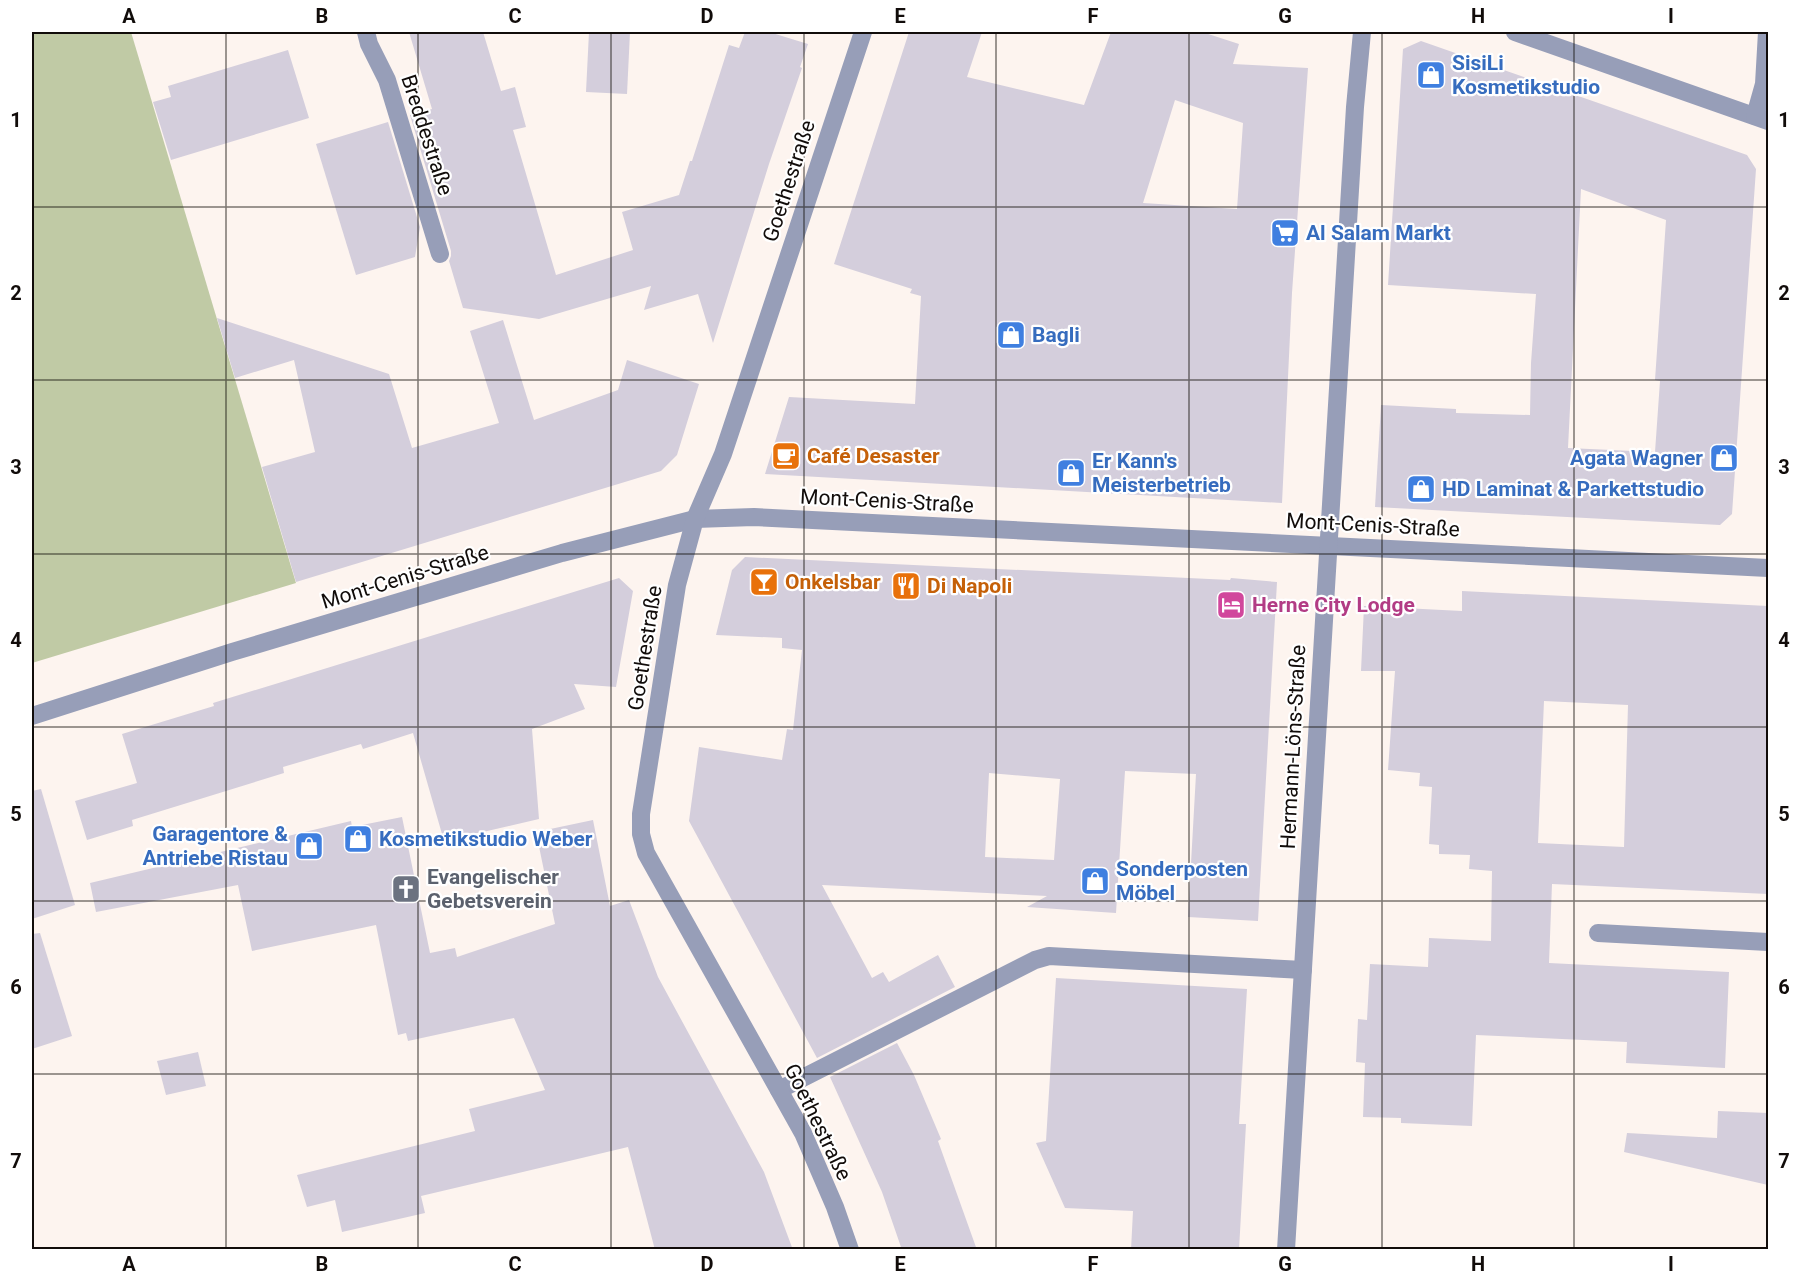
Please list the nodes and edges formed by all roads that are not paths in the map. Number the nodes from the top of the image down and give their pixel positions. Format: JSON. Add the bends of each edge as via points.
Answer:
{"nodes":[{"id":1,"x":366,"y":32,"type":"edge"},
{"id":2,"x":863,"y":32,"type":"edge"},
{"id":3,"x":1362,"y":32,"type":"edge"},
{"id":4,"x":1515,"y":32,"type":"edge"},
{"id":5,"x":1767,"y":32,"type":"edge"},
{"id":6,"x":1762,"y":118,"type":"edge"},
{"id":7,"x":440,"y":254,"type":"dead end"},
{"id":8,"x":695,"y":519,"type":"junction"},
{"id":9,"x":1327,"y":545,"type":"junction"},
{"id":10,"x":1768,"y":566,"type":"edge"},
{"id":11,"x":32,"y":716,"type":"edge"},
{"id":12,"x":1598,"y":933,"type":"dead end"},
{"id":13,"x":1768,"y":942,"type":"edge"},
{"id":14,"x":1303,"y":970,"type":"junction"},
{"id":15,"x":779,"y":1090,"type":"junction"},
{"id":16,"x":850,"y":1250,"type":"edge"},
{"id":17,"x":1286,"y":1250,"type":"edge"}],
"edges":[{"from":1,"to":7,"type":"street","name":"Breddestraße","via":[[387,80]]},
{"from":2,"to":8,"type":"street","name":"Goethestraße","via":[[723,454]]},
{"from":3,"to":9,"type":"street","name":"Hermann-Löns-Straße"},
{"from":4,"to":6,"type":"street"},
{"from":5,"to":6,"type":"street"},
{"from":8,"to":9,"type":"street","name":"Mont-Cenis-Straße","via":[[754,517]]},
{"from":8,"to":11,"type":"street","name":"Mont-Cenis-Straße","via":[[562,553]]},
{"from":8,"to":15,"type":"street","name":"Goethestraße","via":[[677,585],[641,813],[641,834],[655,870]]},
{"from":9,"to":10,"type":"street","name":"Mont-Cenis-Straße"},
{"from":9,"to":14,"type":"street","name":"Hermann-Löns-Straße"},
{"from":12,"to":13,"type":"street"},
{"from":14,"to":15,"type":"street","via":[[1049,956]]},
{"from":14,"to":17,"type":"street","name":"Hermann-Löns-Straße"},
{"from":15,"to":16,"type":"street","name":"Goethestraße","via":[[803,1133]]}]}
